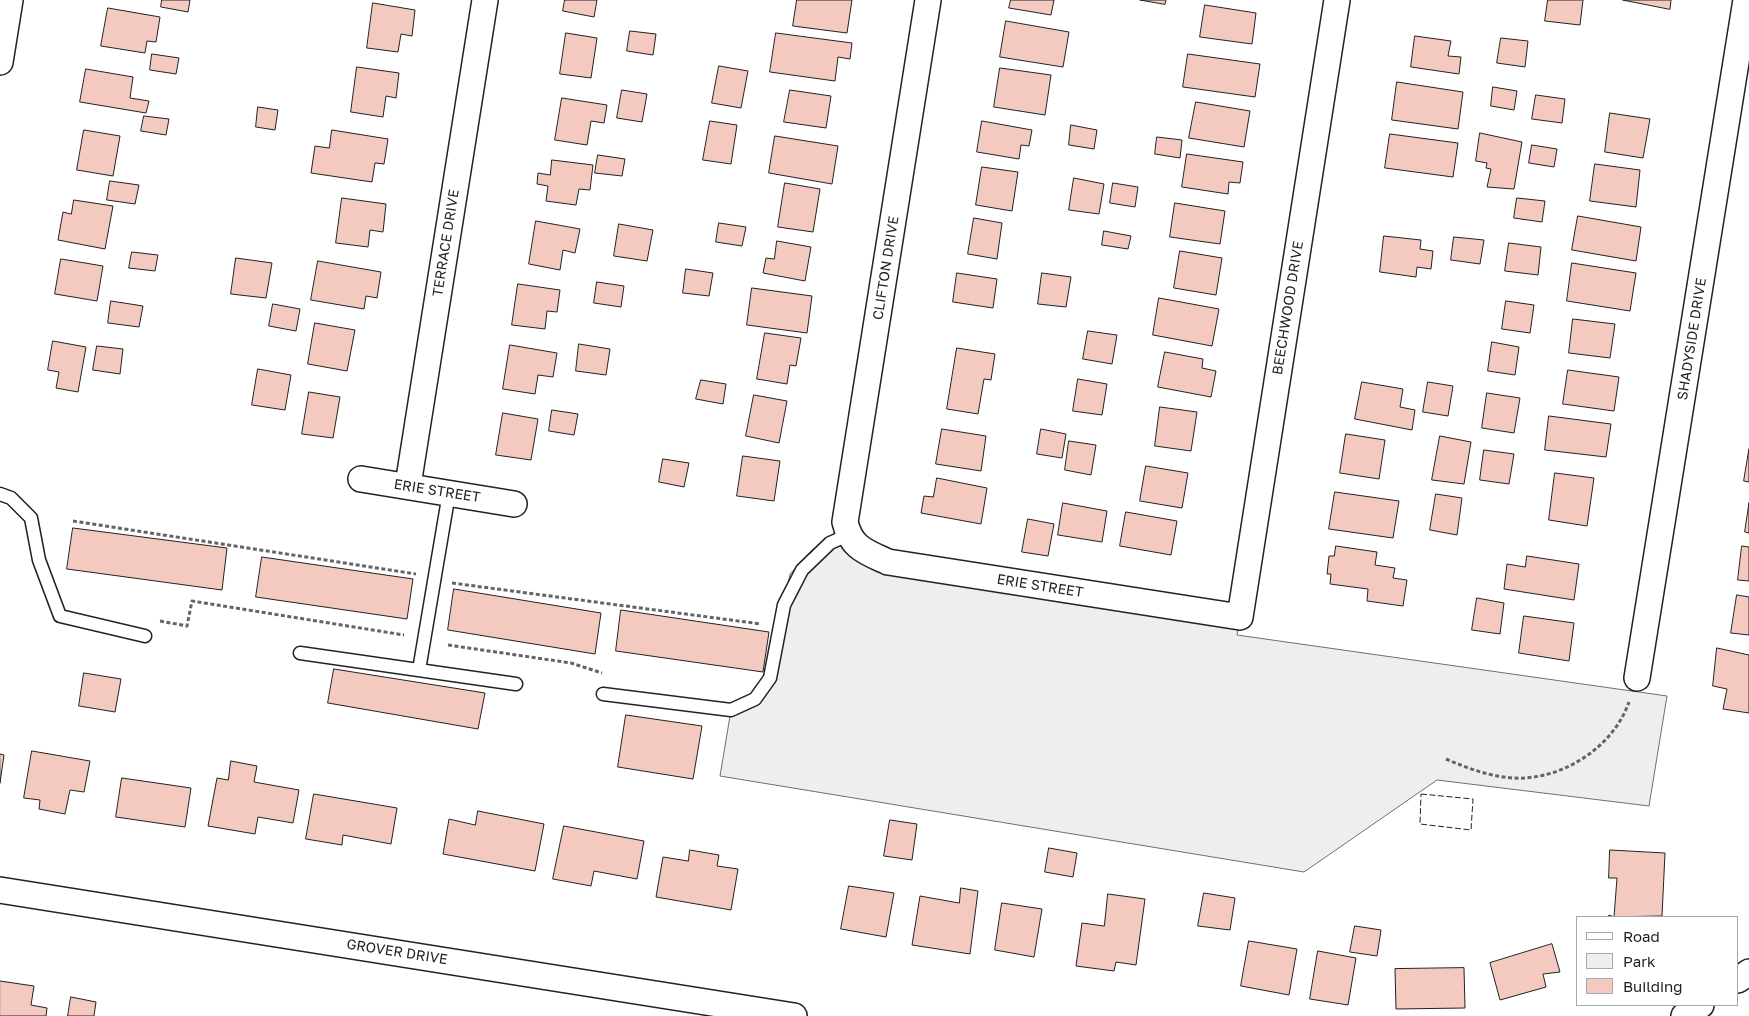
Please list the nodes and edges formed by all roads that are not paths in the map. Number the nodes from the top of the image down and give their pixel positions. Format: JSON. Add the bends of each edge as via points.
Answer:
{"nodes":[{"id":1,"x":10,"y":0,"type":"edge"},
{"id":2,"x":485,"y":0,"type":"edge"},
{"id":3,"x":928,"y":0,"type":"edge"},
{"id":4,"x":1337,"y":0,"type":"edge"},
{"id":5,"x":1746,"y":0,"type":"edge"},
{"id":6,"x":0,"y":62,"type":"edge"},
{"id":7,"x":361,"y":479,"type":"dead end"},
{"id":8,"x":408,"y":485,"type":"junction"},
{"id":9,"x":449,"y":493,"type":"junction"},
{"id":10,"x":0,"y":494,"type":"edge"},
{"id":11,"x":514,"y":504,"type":"dead end"},
{"id":12,"x":848,"y":536,"type":"junction"},
{"id":13,"x":1240,"y":617,"type":"joint"},
{"id":14,"x":141,"y":634,"type":"road end"},
{"id":15,"x":300,"y":653,"type":"dead end"},
{"id":16,"x":419,"y":670,"type":"junction"},
{"id":17,"x":1637,"y":678,"type":"road end"},
{"id":18,"x":516,"y":684,"type":"dead end"},
{"id":19,"x":603,"y":694,"type":"dead end"},
{"id":20,"x":0,"y":890,"type":"edge"},
{"id":21,"x":1699,"y":1006,"type":"edge"},
{"id":22,"x":794,"y":1016,"type":"edge"},
{"id":23,"x":1684,"y":1016,"type":"edge"}],
"edges":[{"from":1,"to":6,"type":"street"},
{"from":2,"to":8,"type":"street","name":"TERRACE DRIVE"},
{"from":3,"to":12,"type":"street","name":"CLIFTON DRIVE","via":[[845,522]]},
{"from":4,"to":13,"type":"street","name":"BEECHWOOD DRIVE"},
{"from":5,"to":17,"type":"street","name":"SHADYSIDE DRIVE"},
{"from":7,"to":8,"type":"street","name":"ERIE STREET"},
{"from":8,"to":9,"type":"street","name":"ERIE STREET"},
{"from":9,"to":11,"type":"street","name":"ERIE STREET"},
{"from":9,"to":16,"type":"lane"},
{"from":10,"to":14,"type":"lane","via":[[11,498],[31,518],[39,560],[60,616]]},
{"from":12,"to":13,"type":"street","name":"ERIE STREET","via":[[862,550],[888,562]]},
{"from":12,"to":19,"type":"lane","via":[[830,543],[802,570],[784,605],[770,678],[754,699],[731,710]]},
{"from":15,"to":16,"type":"lane"},
{"from":16,"to":18,"type":"lane"},
{"from":20,"to":22,"type":"street","name":"GROVER DRIVE"},
{"from":21,"to":23,"type":"street"}]}
